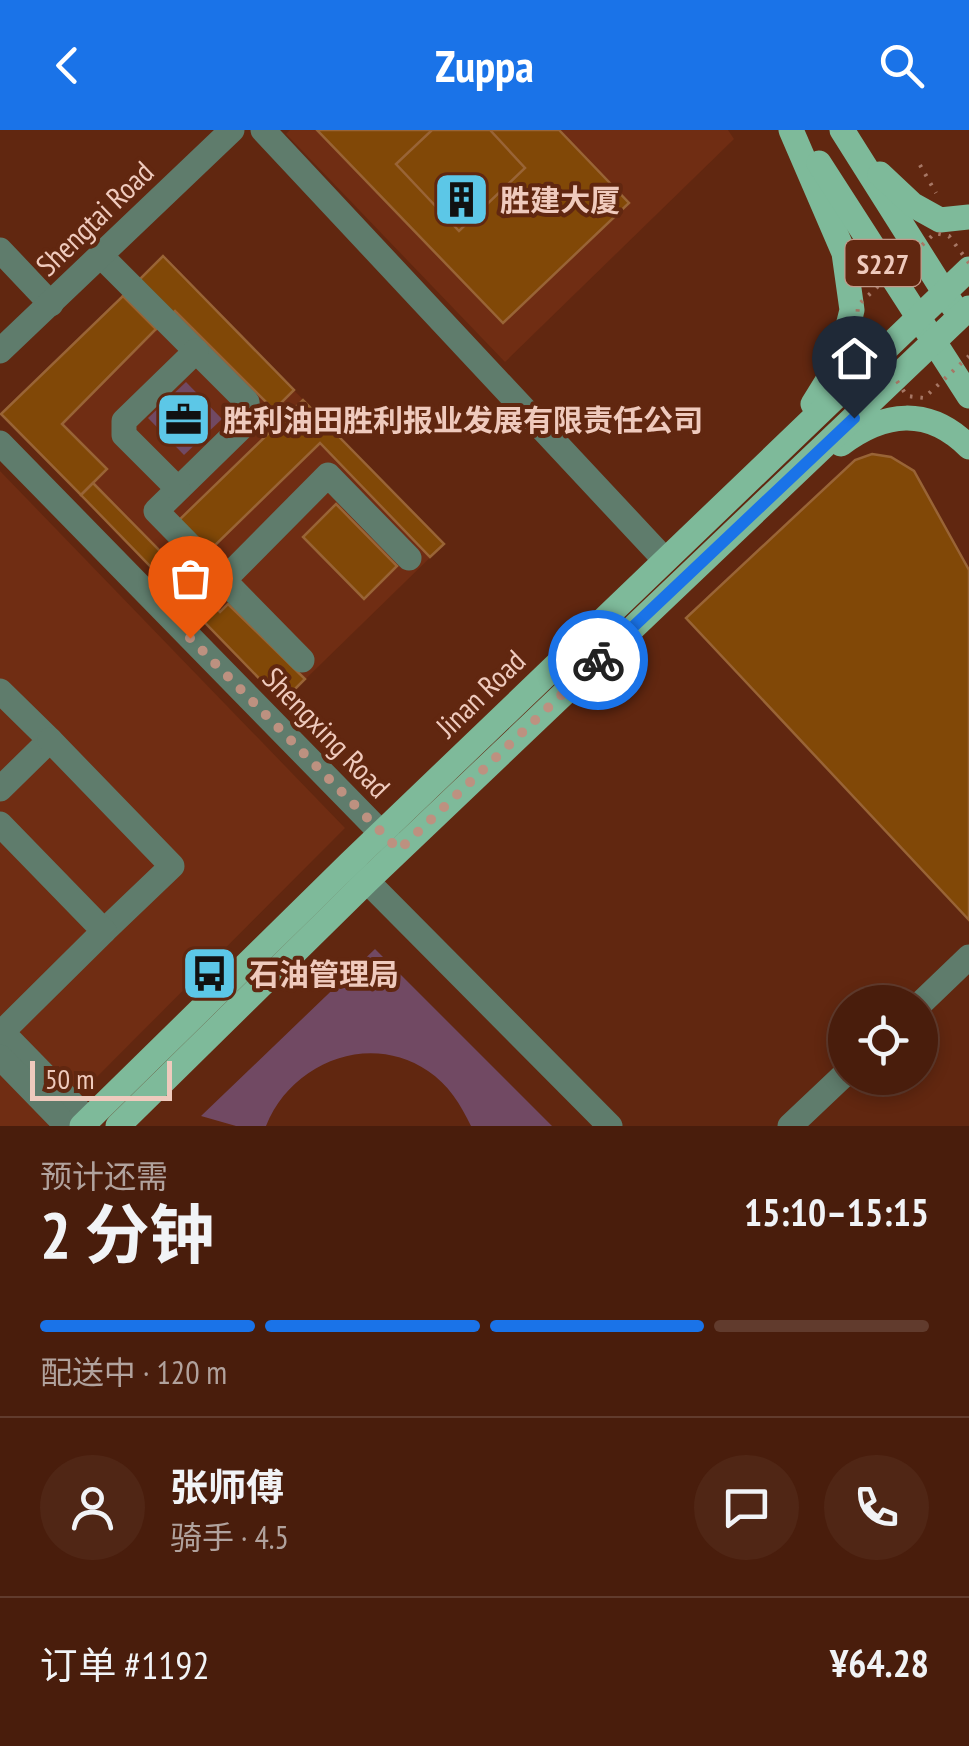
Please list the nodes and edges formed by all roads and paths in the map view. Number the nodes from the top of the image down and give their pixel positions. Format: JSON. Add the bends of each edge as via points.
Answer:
{"nodes":[{"id":1,"x":232,"y":130,"type":"edge"},
{"id":2,"x":263,"y":130,"type":"edge"},
{"id":3,"x":794,"y":130,"type":"edge"},
{"id":4,"x":846,"y":136,"type":"edge"},
{"id":5,"x":920,"y":166,"type":"dead end"},
{"id":6,"x":938,"y":196,"type":"dead end"},
{"id":7,"x":969,"y":217,"type":"edge"},
{"id":8,"x":0,"y":250,"type":"edge"},
{"id":9,"x":101,"y":256,"type":"junction"},
{"id":10,"x":969,"y":266,"type":"edge"},
{"id":11,"x":944,"y":292,"type":"junction"},
{"id":12,"x":51,"y":304,"type":"junction"},
{"id":13,"x":918,"y":316,"type":"junction"},
{"id":14,"x":966,"y":319,"type":"edge"},
{"id":15,"x":935,"y":341,"type":"junction"},
{"id":16,"x":196,"y":351,"type":"junction"},
{"id":17,"x":0,"y":352,"type":"edge"},
{"id":18,"x":969,"y":356,"type":"edge"},
{"id":19,"x":969,"y":396,"type":"edge"},
{"id":20,"x":793,"y":437,"type":"junction"},
{"id":21,"x":0,"y":444,"type":"edge"},
{"id":22,"x":969,"y":446,"type":"edge"},
{"id":23,"x":178,"y":489,"type":"junction"},
{"id":24,"x":773,"y":495,"type":"junction"},
{"id":25,"x":410,"y":558,"type":"dead end"},
{"id":26,"x":665,"y":560,"type":"junction"},
{"id":27,"x":224,"y":580,"type":"junction"},
{"id":28,"x":302,"y":660,"type":"dead end"},
{"id":29,"x":0,"y":691,"type":"edge"},
{"id":30,"x":50,"y":740,"type":"junction"},
{"id":31,"x":0,"y":789,"type":"edge"},
{"id":32,"x":0,"y":824,"type":"edge"},
{"id":33,"x":390,"y":842,"type":"junction"},
{"id":34,"x":358,"y":872,"type":"junction"},
{"id":35,"x":104,"y":931,"type":"junction"},
{"id":36,"x":969,"y":958,"type":"edge"},
{"id":37,"x":938,"y":987,"type":"edge"},
{"id":38,"x":0,"y":1057,"type":"edge"},
{"id":39,"x":828,"y":1090,"type":"edge"},
{"id":40,"x":79,"y":1124,"type":"edge"},
{"id":41,"x":118,"y":1126,"type":"edge"},
{"id":42,"x":610,"y":1126,"type":"edge"},
{"id":43,"x":790,"y":1126,"type":"edge"}],
"edges":[{"from":1,"to":9,"type":"street","name":"Shengtai Road"},
{"from":2,"to":26,"type":"street"},
{"from":3,"to":13,"type":"main road","number":"S227"},
{"from":3,"to":20,"type":"main road","via":[[844,253],[852,310],[839,362]]},
{"from":4,"to":7,"type":"main road","via":[[913,205],[940,220]]},
{"from":4,"to":11,"type":"main road","number":"S227"},
{"from":5,"to":6,"type":"path"},
{"from":8,"to":12,"type":"street"},
{"from":9,"to":12,"type":"street","name":"Shengtai Road"},
{"from":9,"to":16,"type":"street"},
{"from":10,"to":11,"type":"main road","name":"Jinan Road"},
{"from":10,"to":18,"type":"path","bridge":true,"via":[[950,236],[935,233],[858,305],[858,321],[907,396],[924,398]]},
{"from":11,"to":13,"type":"main road","name":"Jinan Road"},
{"from":11,"to":14,"type":"main road","number":"S227"},
{"from":12,"to":17,"type":"street","name":"Shengtai Road"},
{"from":13,"to":15,"type":"main road","number":"S227"},
{"from":13,"to":20,"type":"main road","name":"Jinan Road"},
{"from":14,"to":15,"type":"main road","name":"Jinan Road"},
{"from":15,"to":19,"type":"main road","number":"S227"},
{"from":15,"to":24,"type":"main road","name":"Jinan Road"},
{"from":16,"to":23,"type":"street","via":[[246,402],[249,420]]},
{"from":16,"to":23,"type":"street","via":[[124,421],[124,435]]},
{"from":20,"to":26,"type":"main road","name":"Jinan Road"},
{"from":21,"to":33,"type":"street","name":"Shengxing Road"},
{"from":22,"to":24,"type":"main road","via":[[931,420],[900,417],[862,429]]},
{"from":23,"to":27,"type":"street","via":[[156,511]]},
{"from":24,"to":33,"type":"main road","name":"Jinan Road"},
{"from":25,"to":27,"type":"street","via":[[328,476]]},
{"from":26,"to":33,"type":"main road","name":"Jinan Road"},
{"from":27,"to":28,"type":"street"},
{"from":29,"to":30,"type":"street"},
{"from":30,"to":31,"type":"street"},
{"from":30,"to":35,"type":"street","via":[[172,866]]},
{"from":32,"to":35,"type":"street"},
{"from":33,"to":34,"type":"main road","name":"Jinan Road"},
{"from":34,"to":40,"type":"main road","name":"Jinan Road"},
{"from":34,"to":41,"type":"main road","name":"Jinan Road"},
{"from":34,"to":42,"type":"street"},
{"from":35,"to":40,"type":"street","via":[[2,1032]]},
{"from":36,"to":37,"type":"street"},
{"from":38,"to":40,"type":"street"},
{"from":39,"to":43,"type":"street"}]}
